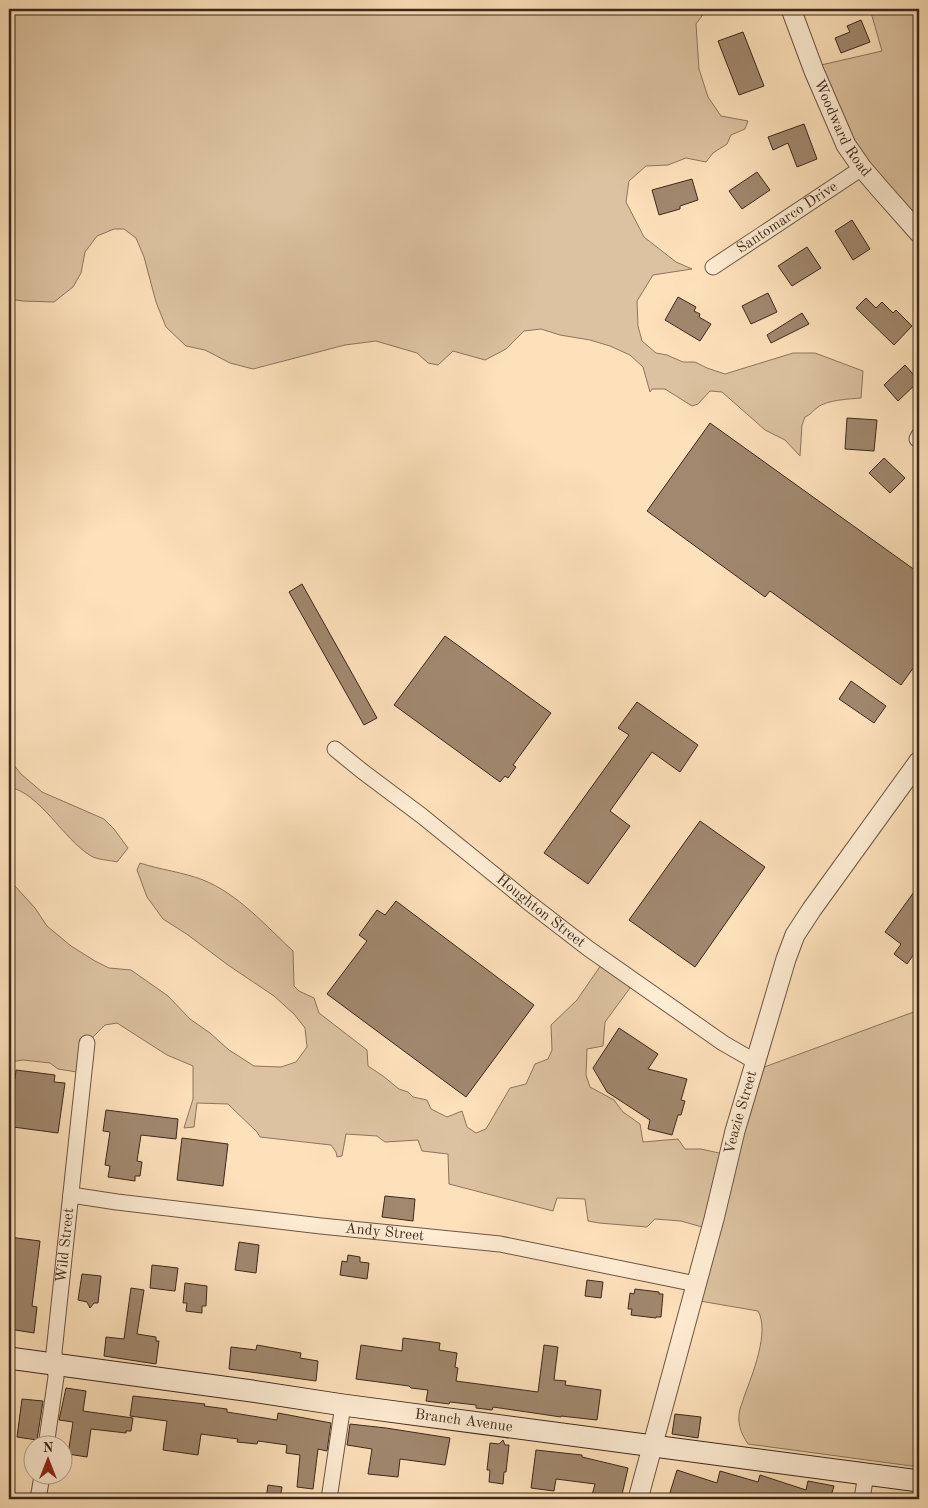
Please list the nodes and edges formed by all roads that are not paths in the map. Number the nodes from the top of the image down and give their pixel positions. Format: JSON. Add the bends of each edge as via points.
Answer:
{"nodes":[{"id":1,"x":791,"y":9,"type":"edge"},
{"id":2,"x":862,"y":168,"type":"junction"},
{"id":3,"x":919,"y":233,"type":"edge"},
{"id":4,"x":713,"y":268,"type":"dead end"},
{"id":5,"x":335,"y":749,"type":"dead end"},
{"id":6,"x":919,"y":761,"type":"edge"},
{"id":7,"x":87,"y":1043,"type":"dead end"},
{"id":8,"x":756,"y":1062,"type":"junction"},
{"id":9,"x":71,"y":1195,"type":"junction"},
{"id":10,"x":696,"y":1284,"type":"junction"},
{"id":11,"x":9,"y":1358,"type":"edge"},
{"id":12,"x":55,"y":1364,"type":"junction"},
{"id":13,"x":343,"y":1404,"type":"junction"},
{"id":14,"x":47,"y":1436,"type":"edge"},
{"id":15,"x":653,"y":1446,"type":"junction"},
{"id":16,"x":866,"y":1474,"type":"junction"},
{"id":17,"x":919,"y":1481,"type":"edge"},
{"id":18,"x":40,"y":1486,"type":"edge"},
{"id":19,"x":38,"y":1499,"type":"edge"},
{"id":20,"x":329,"y":1499,"type":"edge"},
{"id":21,"x":638,"y":1499,"type":"edge"},
{"id":22,"x":862,"y":1499,"type":"edge"}],
"edges":[{"from":1,"to":2,"type":"street","name":"Woodward Road","via":[[846,145]]},
{"from":2,"to":3,"type":"street","name":"Woodward Road"},
{"from":2,"to":4,"type":"street","name":"Santomarco Drive"},
{"from":5,"to":8,"type":"street","name":"Houghton Street","via":[[589,949],[723,1043]]},
{"from":6,"to":8,"type":"street","name":"Veazie Street","via":[[794,935]]},
{"from":7,"to":9,"type":"street","name":"Wild Street"},
{"from":8,"to":10,"type":"street","name":"Veazie Street"},
{"from":9,"to":10,"type":"street","name":"Andy Street","via":[[500,1244]]},
{"from":9,"to":12,"type":"street","name":"Wild Street"},
{"from":10,"to":15,"type":"street","name":"Veazie Street"},
{"from":11,"to":12,"type":"main road","name":"Branch Avenue"},
{"from":12,"to":13,"type":"main road","name":"Branch Avenue"},
{"from":12,"to":14,"type":"street","name":"Wild Street"},
{"from":13,"to":15,"type":"main road","name":"Branch Avenue"},
{"from":13,"to":20,"type":"street"},
{"from":15,"to":16,"type":"main road","name":"Branch Avenue"},
{"from":15,"to":21,"type":"street","name":"Veazie Street"},
{"from":16,"to":17,"type":"main road","name":"Branch Avenue"},
{"from":16,"to":22,"type":"street"},
{"from":18,"to":19,"type":"street"}]}
